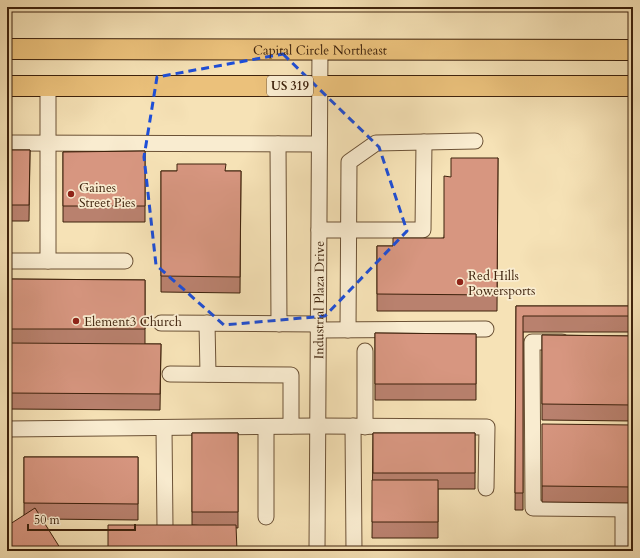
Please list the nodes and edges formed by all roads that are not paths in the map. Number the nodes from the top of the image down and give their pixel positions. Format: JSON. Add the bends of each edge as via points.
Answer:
{"nodes":[{"id":1,"x":320,"y":48,"type":"junction"},
{"id":2,"x":7,"y":49,"type":"edge"},
{"id":3,"x":633,"y":50,"type":"edge"},
{"id":4,"x":7,"y":86,"type":"edge"},
{"id":5,"x":48,"y":86,"type":"junction"},
{"id":6,"x":320,"y":86,"type":"junction"},
{"id":7,"x":633,"y":86,"type":"edge"},
{"id":8,"x":424,"y":142,"type":"junction"},
{"id":9,"x":475,"y":142,"type":"dead end"},
{"id":10,"x":7,"y":144,"type":"edge"},
{"id":11,"x":48,"y":144,"type":"junction"},
{"id":12,"x":278,"y":144,"type":"junction"},
{"id":13,"x":319,"y":144,"type":"junction"},
{"id":14,"x":319,"y":230,"type":"junction"},
{"id":15,"x":348,"y":230,"type":"junction"},
{"id":16,"x":126,"y":260,"type":"dead end"},
{"id":17,"x":7,"y":261,"type":"edge"},
{"id":18,"x":48,"y":261,"type":"junction"},
{"id":19,"x":161,"y":323,"type":"dead end"},
{"id":20,"x":207,"y":323,"type":"junction"},
{"id":21,"x":279,"y":324,"type":"junction"},
{"id":22,"x":318,"y":327,"type":"junction"},
{"id":23,"x":486,"y":329,"type":"dead end"},
{"id":24,"x":348,"y":330,"type":"junction"},
{"id":25,"x":579,"y":342,"type":"edge"},
{"id":26,"x":365,"y":351,"type":"dead end"},
{"id":27,"x":170,"y":374,"type":"dead end"},
{"id":28,"x":208,"y":374,"type":"junction"},
{"id":29,"x":291,"y":426,"type":"junction"},
{"id":30,"x":318,"y":426,"type":"junction"},
{"id":31,"x":359,"y":426,"type":"junction"},
{"id":32,"x":266,"y":427,"type":"junction"},
{"id":33,"x":164,"y":428,"type":"junction"},
{"id":34,"x":7,"y":429,"type":"edge"},
{"id":35,"x":533,"y":429,"type":"junction"},
{"id":36,"x":548,"y":429,"type":"edge"},
{"id":37,"x":486,"y":488,"type":"dead end"},
{"id":38,"x":628,"y":508,"type":"edge"},
{"id":39,"x":266,"y":517,"type":"dead end"},
{"id":40,"x":165,"y":527,"type":"edge"},
{"id":41,"x":317,"y":551,"type":"edge"},
{"id":42,"x":354,"y":551,"type":"edge"},
{"id":43,"x":623,"y":551,"type":"edge"}],
"edges":[{"from":1,"to":2,"type":"main road","name":"Capital Circle Northeast"},
{"from":1,"to":3,"type":"main road","name":"Capital Circle Northeast"},
{"from":1,"to":6,"type":"street","name":"Industrial Plaza Drive"},
{"from":4,"to":5,"type":"main road","number":"US 319"},
{"from":5,"to":6,"type":"main road","number":"US 319"},
{"from":5,"to":11,"type":"street"},
{"from":6,"to":7,"type":"main road","number":"US 319"},
{"from":6,"to":13,"type":"street","name":"Industrial Plaza Drive"},
{"from":8,"to":9,"type":"street"},
{"from":8,"to":15,"type":"street","via":[[376,143],[349,162]]},
{"from":8,"to":15,"type":"street","via":[[423,230]]},
{"from":10,"to":11,"type":"street"},
{"from":11,"to":12,"type":"street"},
{"from":11,"to":18,"type":"street"},
{"from":12,"to":13,"type":"street"},
{"from":12,"to":21,"type":"street"},
{"from":13,"to":14,"type":"street","name":"Industrial Plaza Drive"},
{"from":14,"to":15,"type":"street"},
{"from":14,"to":22,"type":"street","name":"Industrial Plaza Drive"},
{"from":15,"to":24,"type":"street"},
{"from":16,"to":18,"type":"street"},
{"from":17,"to":18,"type":"street"},
{"from":19,"to":20,"type":"street"},
{"from":20,"to":21,"type":"street"},
{"from":20,"to":28,"type":"street"},
{"from":21,"to":22,"type":"street"},
{"from":22,"to":24,"type":"street"},
{"from":22,"to":30,"type":"street","name":"Industrial Plaza Drive"},
{"from":23,"to":24,"type":"street"},
{"from":25,"to":35,"type":"street","via":[[532,342]]},
{"from":26,"to":31,"type":"street"},
{"from":27,"to":28,"type":"street"},
{"from":28,"to":29,"type":"street","via":[[291,375]]},
{"from":29,"to":30,"type":"street"},
{"from":29,"to":32,"type":"street"},
{"from":30,"to":31,"type":"street"},
{"from":30,"to":41,"type":"street","name":"Industrial Plaza Drive"},
{"from":31,"to":37,"type":"street","via":[[487,427]]},
{"from":31,"to":42,"type":"street"},
{"from":32,"to":33,"type":"street"},
{"from":32,"to":39,"type":"street"},
{"from":33,"to":34,"type":"street"},
{"from":33,"to":40,"type":"street"},
{"from":35,"to":36,"type":"street"},
{"from":35,"to":38,"type":"street","via":[[533,508]]},
{"from":38,"to":43,"type":"street"}]}
